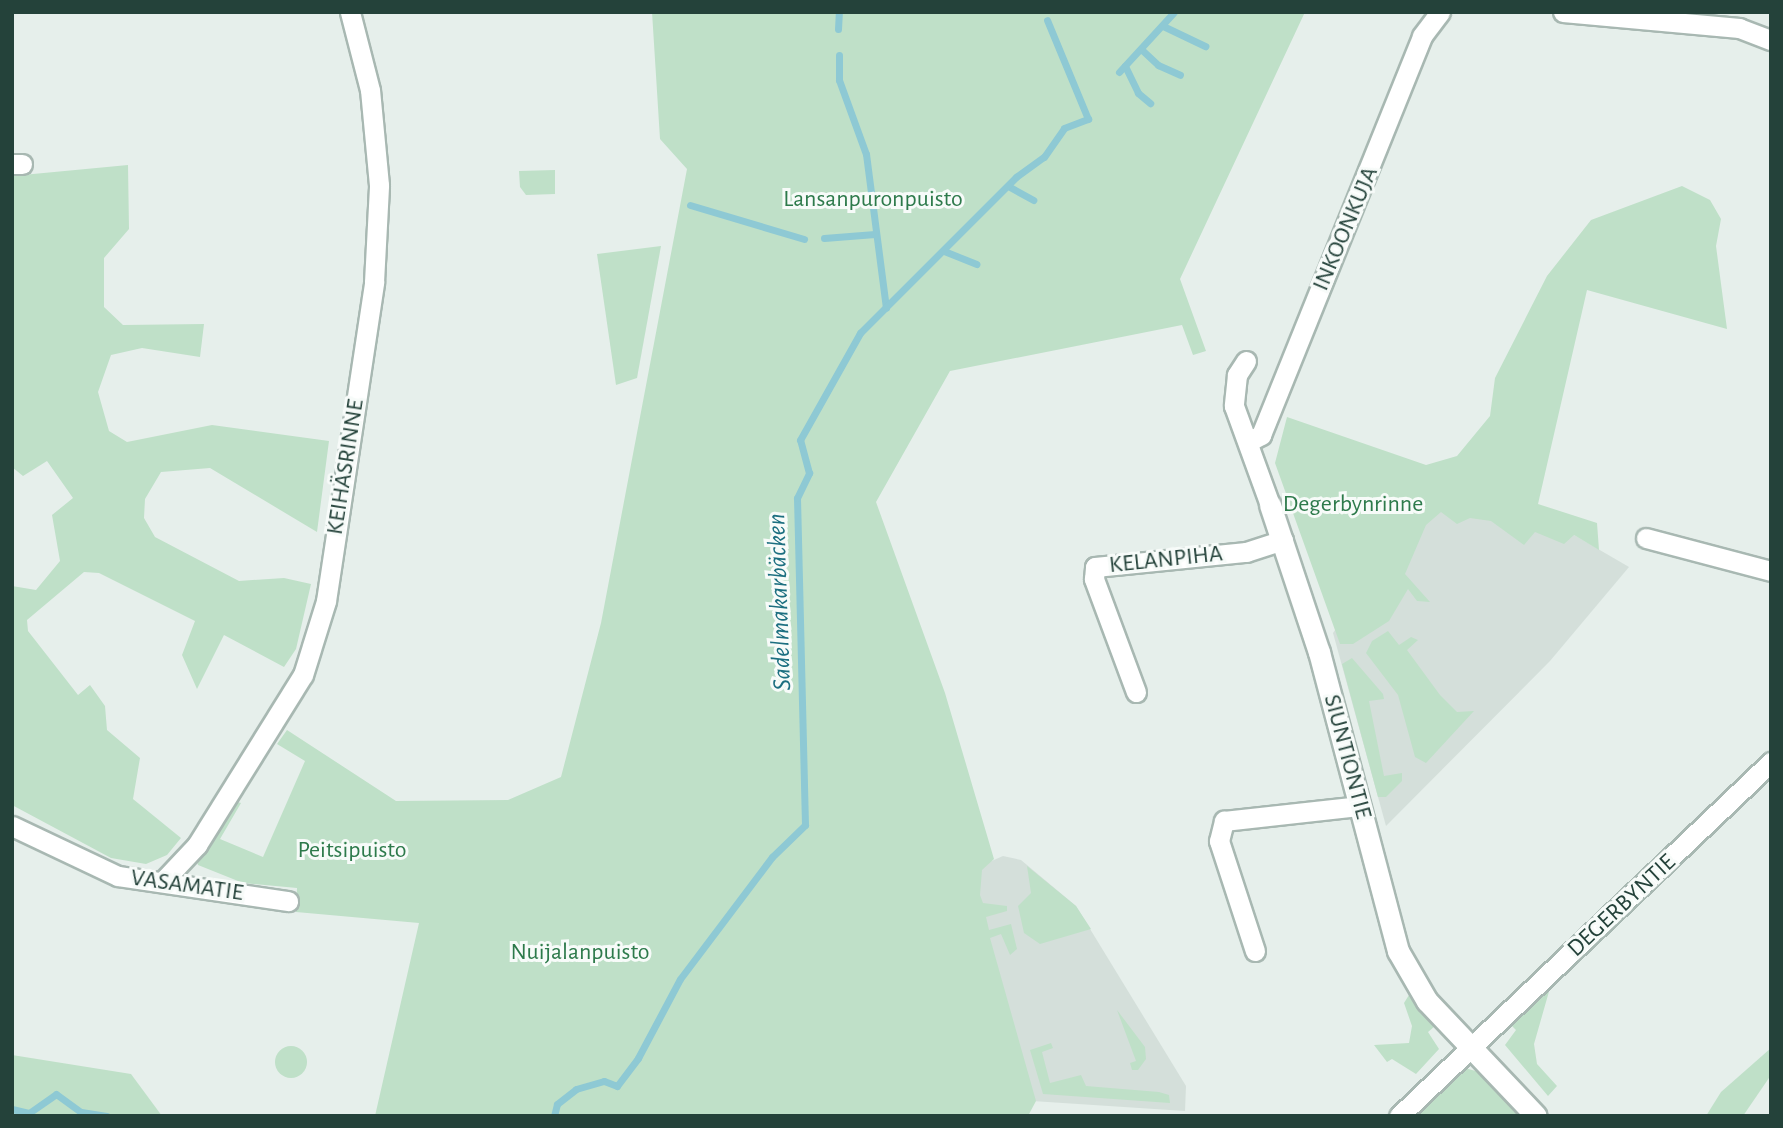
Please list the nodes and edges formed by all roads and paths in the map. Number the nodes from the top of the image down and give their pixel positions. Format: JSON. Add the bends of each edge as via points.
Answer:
{"nodes":[{"id":1,"x":350,"y":12,"type":"edge"},
{"id":2,"x":1440,"y":12,"type":"edge"},
{"id":3,"x":1563,"y":12,"type":"edge"},
{"id":4,"x":1771,"y":40,"type":"edge"},
{"id":5,"x":1246,"y":361,"type":"dead end"},
{"id":6,"x":1248,"y":442,"type":"junction"},
{"id":7,"x":1270,"y":505,"type":"joint"},
{"id":8,"x":1646,"y":538,"type":"dead end"},
{"id":9,"x":1283,"y":540,"type":"junction"},
{"id":10,"x":1771,"y":571,"type":"edge"},
{"id":11,"x":1136,"y":692,"type":"dead end"},
{"id":12,"x":1771,"y":762,"type":"edge"},
{"id":13,"x":1360,"y":806,"type":"junction"},
{"id":14,"x":12,"y":826,"type":"edge"},
{"id":15,"x":165,"y":879,"type":"junction"},
{"id":16,"x":288,"y":901,"type":"dead end"},
{"id":17,"x":1255,"y":951,"type":"dead end"},
{"id":18,"x":1471,"y":1047,"type":"junction"},
{"id":19,"x":1399,"y":1116,"type":"edge"},
{"id":20,"x":1536,"y":1116,"type":"edge"}],
"edges":[{"from":1,"to":15,"type":"street","name":"KEIHÄSRINNE","via":[[370,90],[379,185],[374,282],[326,601],[303,675],[197,845]]},
{"from":2,"to":6,"type":"street","name":"INKOONKUJA","via":[[1422,36],[1261,435]]},
{"from":3,"to":4,"type":"street","via":[[1739,28]]},
{"from":5,"to":6,"type":"street","name":"SIUNTIONTIE","via":[[1234,390]]},
{"from":6,"to":7,"type":"street","name":"SIUNTIONTIE"},
{"from":7,"to":9,"type":"street","name":"SIUNTIONTIE"},
{"from":8,"to":10,"type":"street"},
{"from":9,"to":11,"type":"street","name":"KELANPIHA","via":[[1246,552],[1095,567],[1094,579]]},
{"from":9,"to":13,"type":"street","name":"SIUNTIONTIE"},
{"from":12,"to":18,"type":"street","name":"DEGERBYNTIE"},
{"from":13,"to":17,"type":"street","via":[[1224,821],[1219,841]]},
{"from":13,"to":18,"type":"street","name":"SIUNTIONTIE","via":[[1391,926],[1410,978]]},
{"from":14,"to":15,"type":"street","name":"VASAMATIE","via":[[118,876]]},
{"from":15,"to":16,"type":"street","name":"VASAMATIE"},
{"from":18,"to":19,"type":"street","name":"DEGERBYNTIE"},
{"from":18,"to":20,"type":"street","name":"SIUNTIONTIE"}]}
